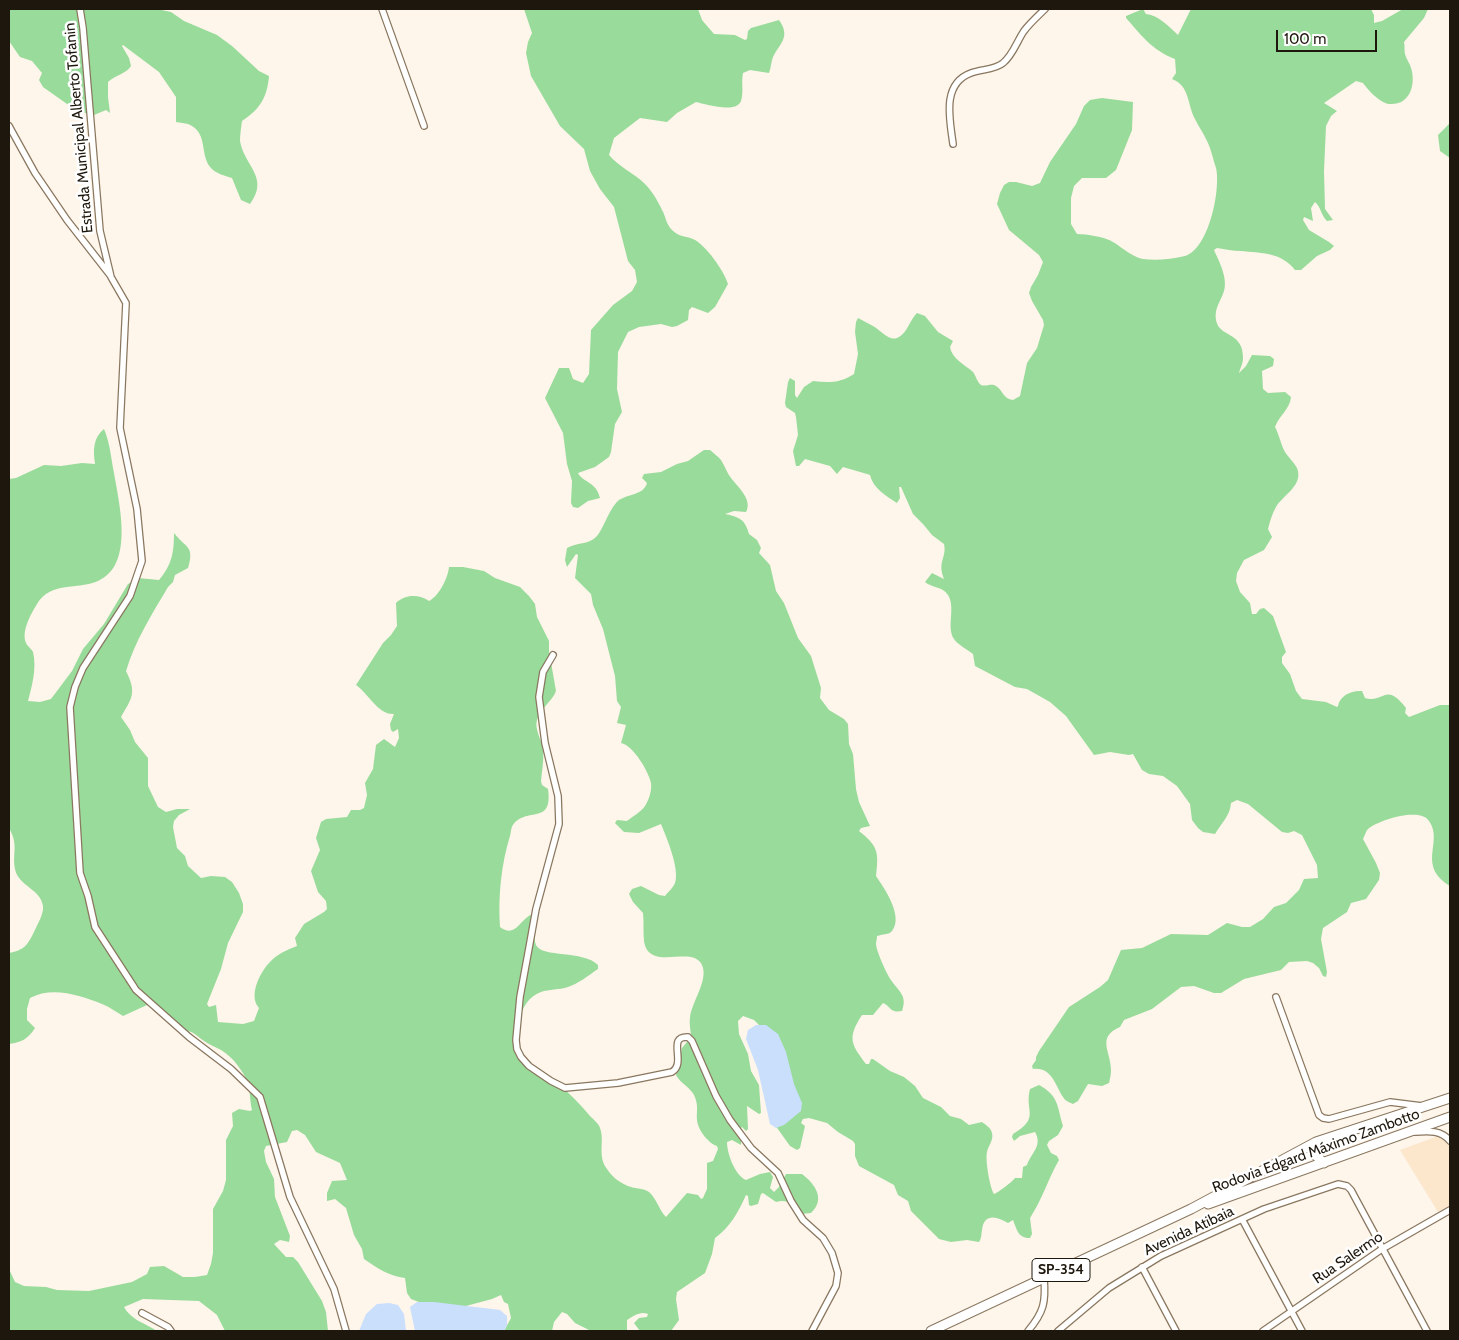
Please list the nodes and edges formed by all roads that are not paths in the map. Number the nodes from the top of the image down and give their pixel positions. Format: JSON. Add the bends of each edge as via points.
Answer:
{"nodes":[{"id":1,"x":80,"y":9,"type":"edge"},
{"id":2,"x":382,"y":9,"type":"edge"},
{"id":3,"x":1045,"y":9,"type":"edge"},
{"id":4,"x":9,"y":126,"type":"edge"},
{"id":5,"x":424,"y":126,"type":"dead end"},
{"id":6,"x":953,"y":144,"type":"dead end"},
{"id":7,"x":111,"y":277,"type":"junction"},
{"id":8,"x":553,"y":655,"type":"dead end"},
{"id":9,"x":1276,"y":997,"type":"dead end"},
{"id":10,"x":1450,"y":1098,"type":"edge"},
{"id":11,"x":1424,"y":1106,"type":"junction"},
{"id":12,"x":1450,"y":1117,"type":"edge"},
{"id":13,"x":1408,"y":1133,"type":"junction"},
{"id":14,"x":1450,"y":1141,"type":"edge"},
{"id":15,"x":1316,"y":1142,"type":"junction"},
{"id":16,"x":1324,"y":1164,"type":"junction"},
{"id":17,"x":1191,"y":1209,"type":"junction"},
{"id":18,"x":1450,"y":1210,"type":"edge"},
{"id":19,"x":1242,"y":1219,"type":"junction"},
{"id":20,"x":1382,"y":1248,"type":"junction"},
{"id":21,"x":1142,"y":1267,"type":"junction"},
{"id":22,"x":1044,"y":1278,"type":"junction"},
{"id":23,"x":1291,"y":1312,"type":"junction"},
{"id":24,"x":142,"y":1313,"type":"dead end"},
{"id":25,"x":1061,"y":1330,"type":"edge"},
{"id":26,"x":171,"y":1331,"type":"edge"},
{"id":27,"x":346,"y":1331,"type":"edge"},
{"id":28,"x":812,"y":1331,"type":"edge"},
{"id":29,"x":931,"y":1331,"type":"edge"},
{"id":30,"x":1028,"y":1331,"type":"edge"},
{"id":31,"x":1176,"y":1331,"type":"edge"},
{"id":32,"x":1263,"y":1331,"type":"edge"},
{"id":33,"x":1302,"y":1331,"type":"edge"},
{"id":34,"x":1426,"y":1331,"type":"edge"}],
"edges":[{"from":1,"to":7,"type":"street","name":"Estrada Municipal Alberto Tofanin","via":[[100,231]]},
{"from":2,"to":5,"type":"street"},
{"from":3,"to":6,"type":"street","via":[[1024,31],[1005,62],[970,73],[954,86],[949,104]]},
{"from":4,"to":7,"type":"street","via":[[35,174]]},
{"from":7,"to":27,"type":"street","name":"Estrada Municipal Alberto Tofanin","via":[[126,303],[120,428],[137,509],[142,561],[130,596],[83,668],[70,707],[80,873],[95,927],[136,990],[260,1097],[290,1197],[334,1289]]},
{"from":8,"to":28,"type":"street","via":[[543,672],[539,697],[545,743],[558,796],[559,824],[528,948],[520,997],[517,1049],[529,1066],[570,1089],[672,1072],[678,1064],[677,1044],[688,1037],[730,1120],[752,1148],[778,1172],[802,1220],[823,1238],[832,1253],[838,1273],[836,1286]]},
{"from":9,"to":11,"type":"street","via":[[1319,1115],[1323,1118],[1390,1102]]},
{"from":10,"to":11,"type":"main road","name":"Rodovia Edgard Máximo Zambotto","number":"SP-354"},
{"from":11,"to":15,"type":"main road","name":"Rodovia Edgard Máximo Zambotto","number":"SP-354"},
{"from":12,"to":13,"type":"main road","name":"Rodovia Edgard Máximo Zambotto","number":"SP-354"},
{"from":13,"to":14,"type":"street","via":[[1438,1133]]},
{"from":13,"to":16,"type":"main road","name":"Rodovia Edgard Máximo Zambotto","number":"SP-354"},
{"from":15,"to":16,"type":"main road","via":[[1314,1154]]},
{"from":15,"to":17,"type":"main road","name":"Rodovia Edgard Máximo Zambotto","number":"SP-354"},
{"from":16,"to":17,"type":"main road","name":"Rodovia Edgard Máximo Zambotto","number":"SP-354"},
{"from":17,"to":22,"type":"main road","name":"Rodovia Edgard Máximo Zambotto","number":"SP-354"},
{"from":18,"to":20,"type":"street","name":"Rua Salermo"},
{"from":19,"to":20,"type":"street","name":"Avenida Atibaia","via":[[1341,1184],[1351,1190]]},
{"from":19,"to":21,"type":"street","name":"Avenida Atibaia"},
{"from":19,"to":23,"type":"street"},
{"from":20,"to":23,"type":"street","name":"Rua Salermo"},
{"from":20,"to":34,"type":"street"},
{"from":21,"to":25,"type":"street","name":"Avenida Atibaia","via":[[1108,1288]]},
{"from":21,"to":31,"type":"street"},
{"from":22,"to":29,"type":"main road","name":"Rodovia Edgard Máximo Zambotto","number":"SP-354"},
{"from":22,"to":30,"type":"street","via":[[1041,1313]]},
{"from":23,"to":32,"type":"street","name":"Rua Salermo"},
{"from":23,"to":33,"type":"street"},
{"from":24,"to":26,"type":"street"}]}
